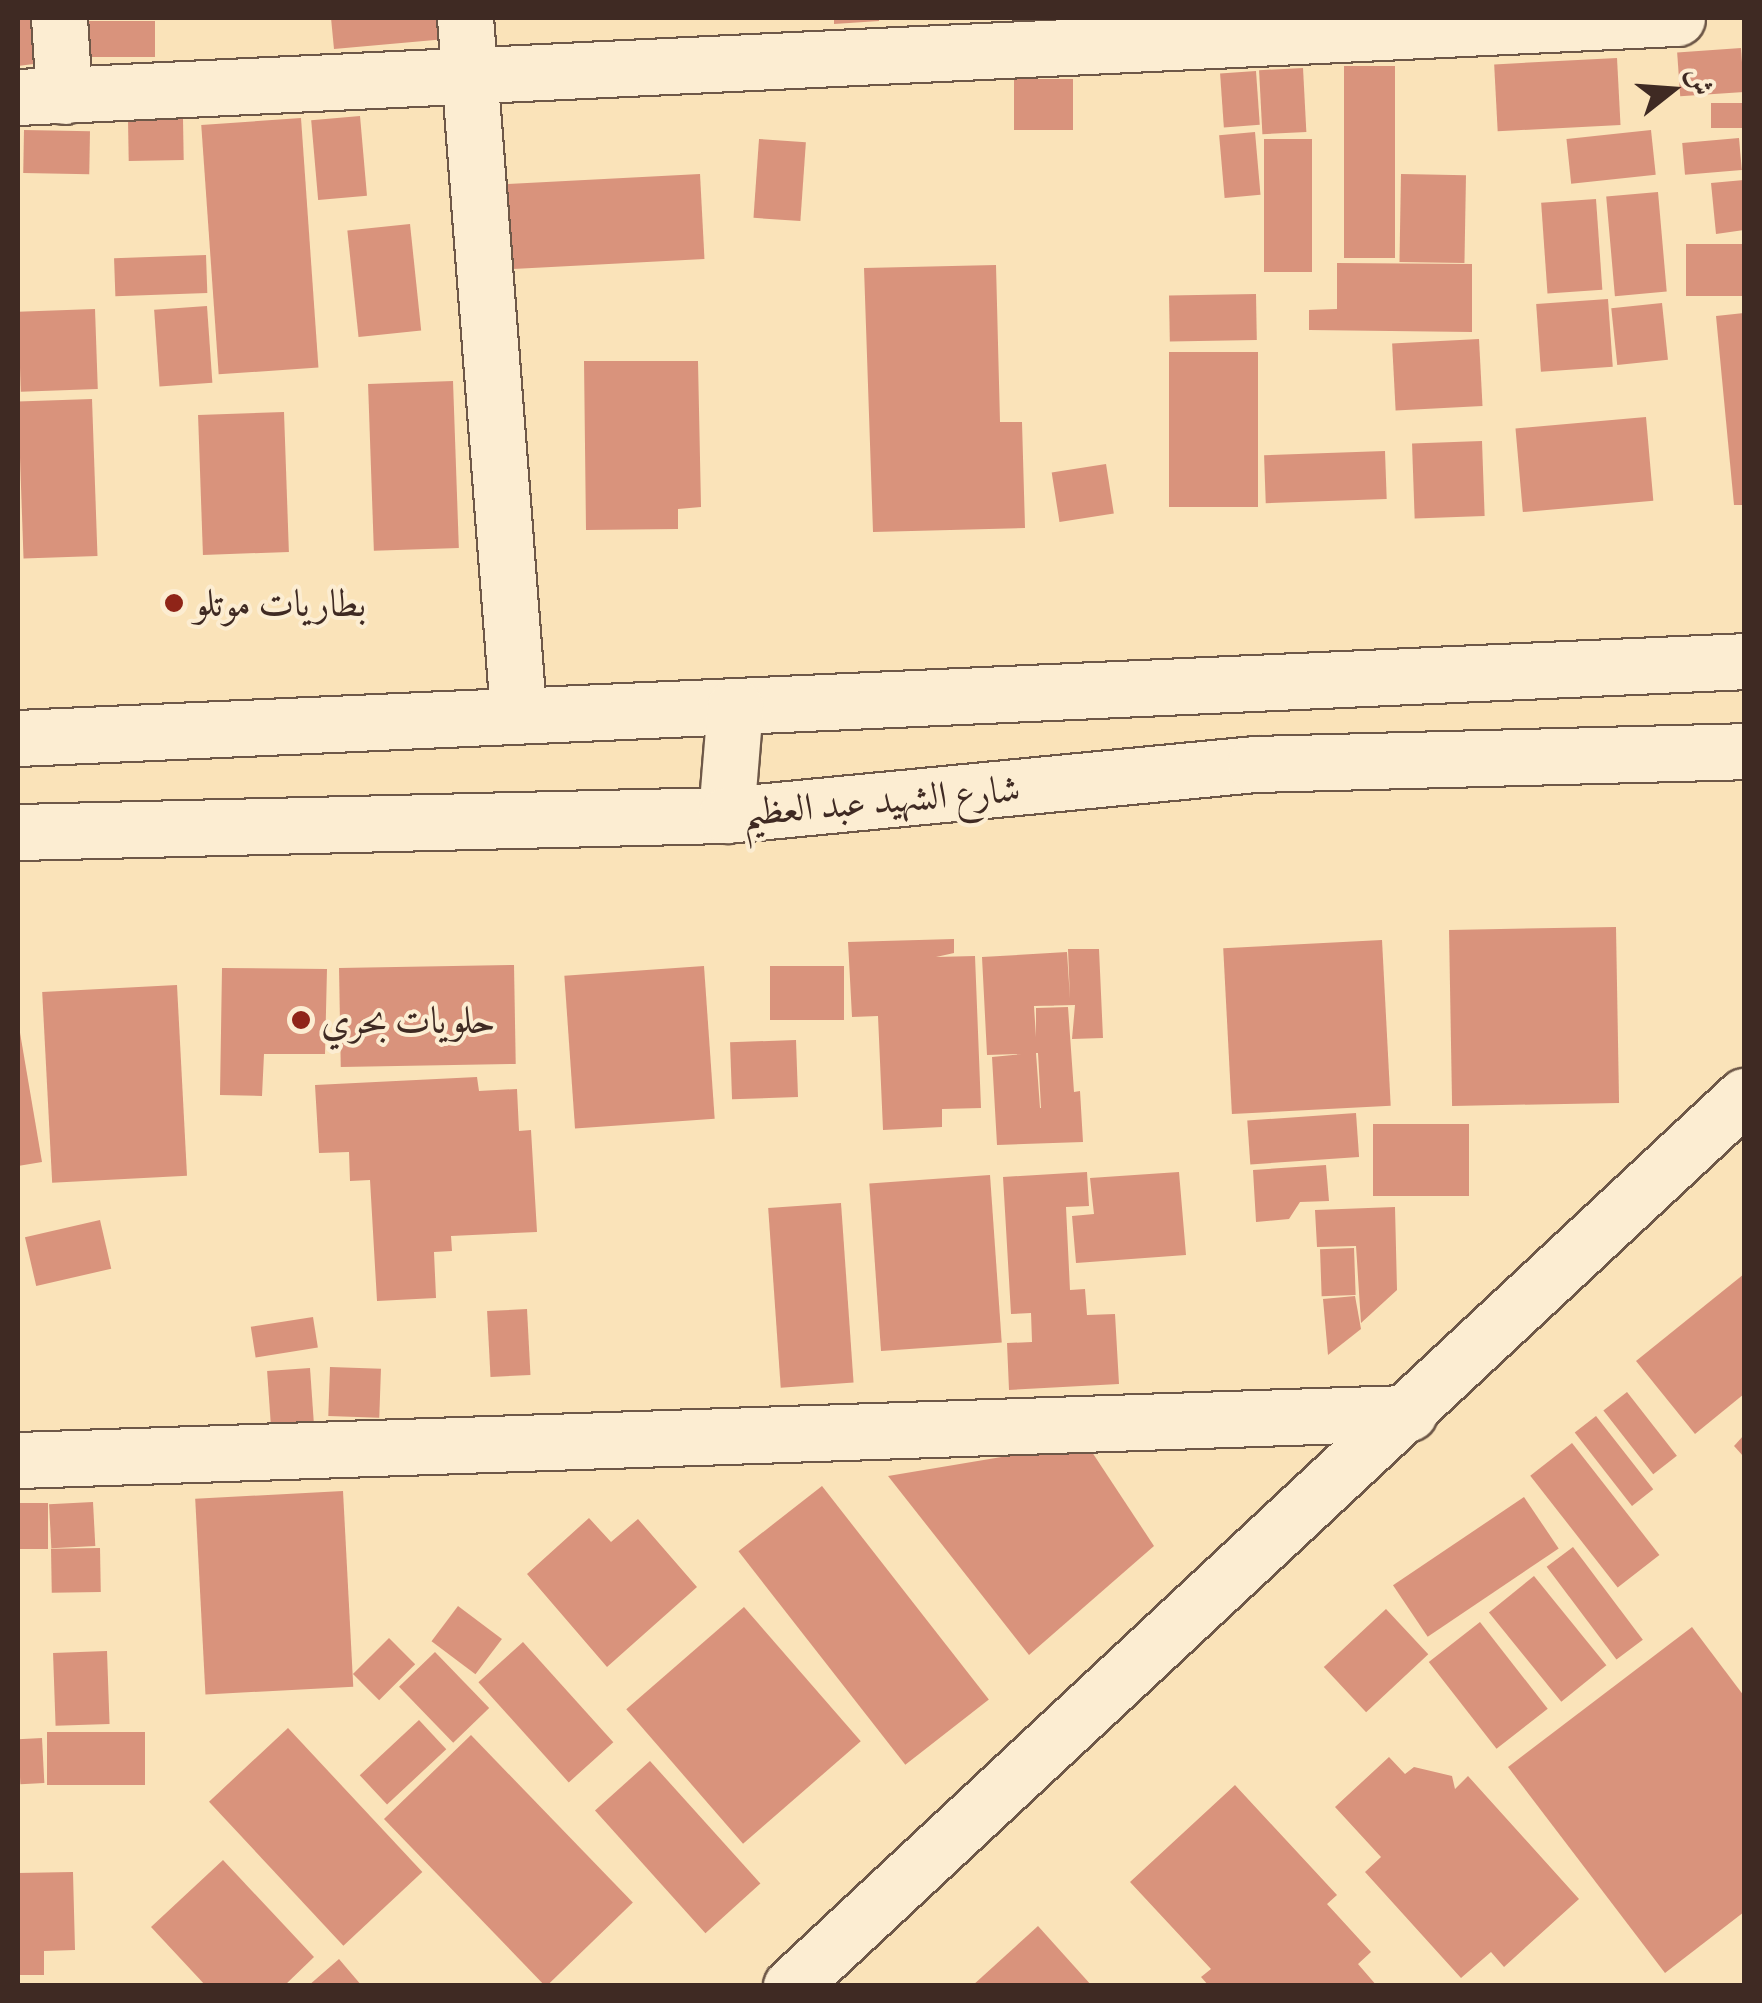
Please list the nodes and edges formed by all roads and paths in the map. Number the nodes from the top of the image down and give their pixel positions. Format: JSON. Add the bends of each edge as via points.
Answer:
{"nodes":[{"id":1,"x":59,"y":18,"type":"edge"},
{"id":2,"x":466,"y":18,"type":"edge"},
{"id":3,"x":1678,"y":18,"type":"edge"},
{"id":4,"x":1413,"y":26,"type":"edge"},
{"id":5,"x":1027,"y":32,"type":"edge"},
{"id":6,"x":467,"y":80,"type":"junction"},
{"id":7,"x":41,"y":96,"type":"edge"},
{"id":8,"x":1744,"y":661,"type":"edge"},
{"id":9,"x":736,"y":706,"type":"junction"},
{"id":10,"x":518,"y":711,"type":"junction"},
{"id":11,"x":18,"y":738,"type":"edge"},
{"id":12,"x":1744,"y":750,"type":"edge"},
{"id":13,"x":726,"y":815,"type":"junction"},
{"id":14,"x":18,"y":832,"type":"edge"},
{"id":15,"x":1744,"y":1096,"type":"edge"},
{"id":16,"x":1409,"y":1413,"type":"junction"},
{"id":17,"x":18,"y":1460,"type":"edge"},
{"id":18,"x":791,"y":1986,"type":"edge"}],
"edges":[{"from":1,"to":7,"type":"street"},
{"from":2,"to":6,"type":"street"},
{"from":3,"to":4,"type":"street"},
{"from":4,"to":5,"type":"street"},
{"from":5,"to":6,"type":"street"},
{"from":6,"to":7,"type":"street"},
{"from":6,"to":10,"type":"street"},
{"from":8,"to":9,"type":"street"},
{"from":9,"to":10,"type":"street"},
{"from":9,"to":13,"type":"street"},
{"from":10,"to":11,"type":"street"},
{"from":12,"to":13,"type":"street","name":"شارع الشهيد عبد العظيم","via":[[1255,764]]},
{"from":13,"to":14,"type":"street","name":"شارع الشهيد عبد العظيم"},
{"from":15,"to":16,"type":"street"},
{"from":16,"to":17,"type":"street"},
{"from":16,"to":18,"type":"street"}]}
